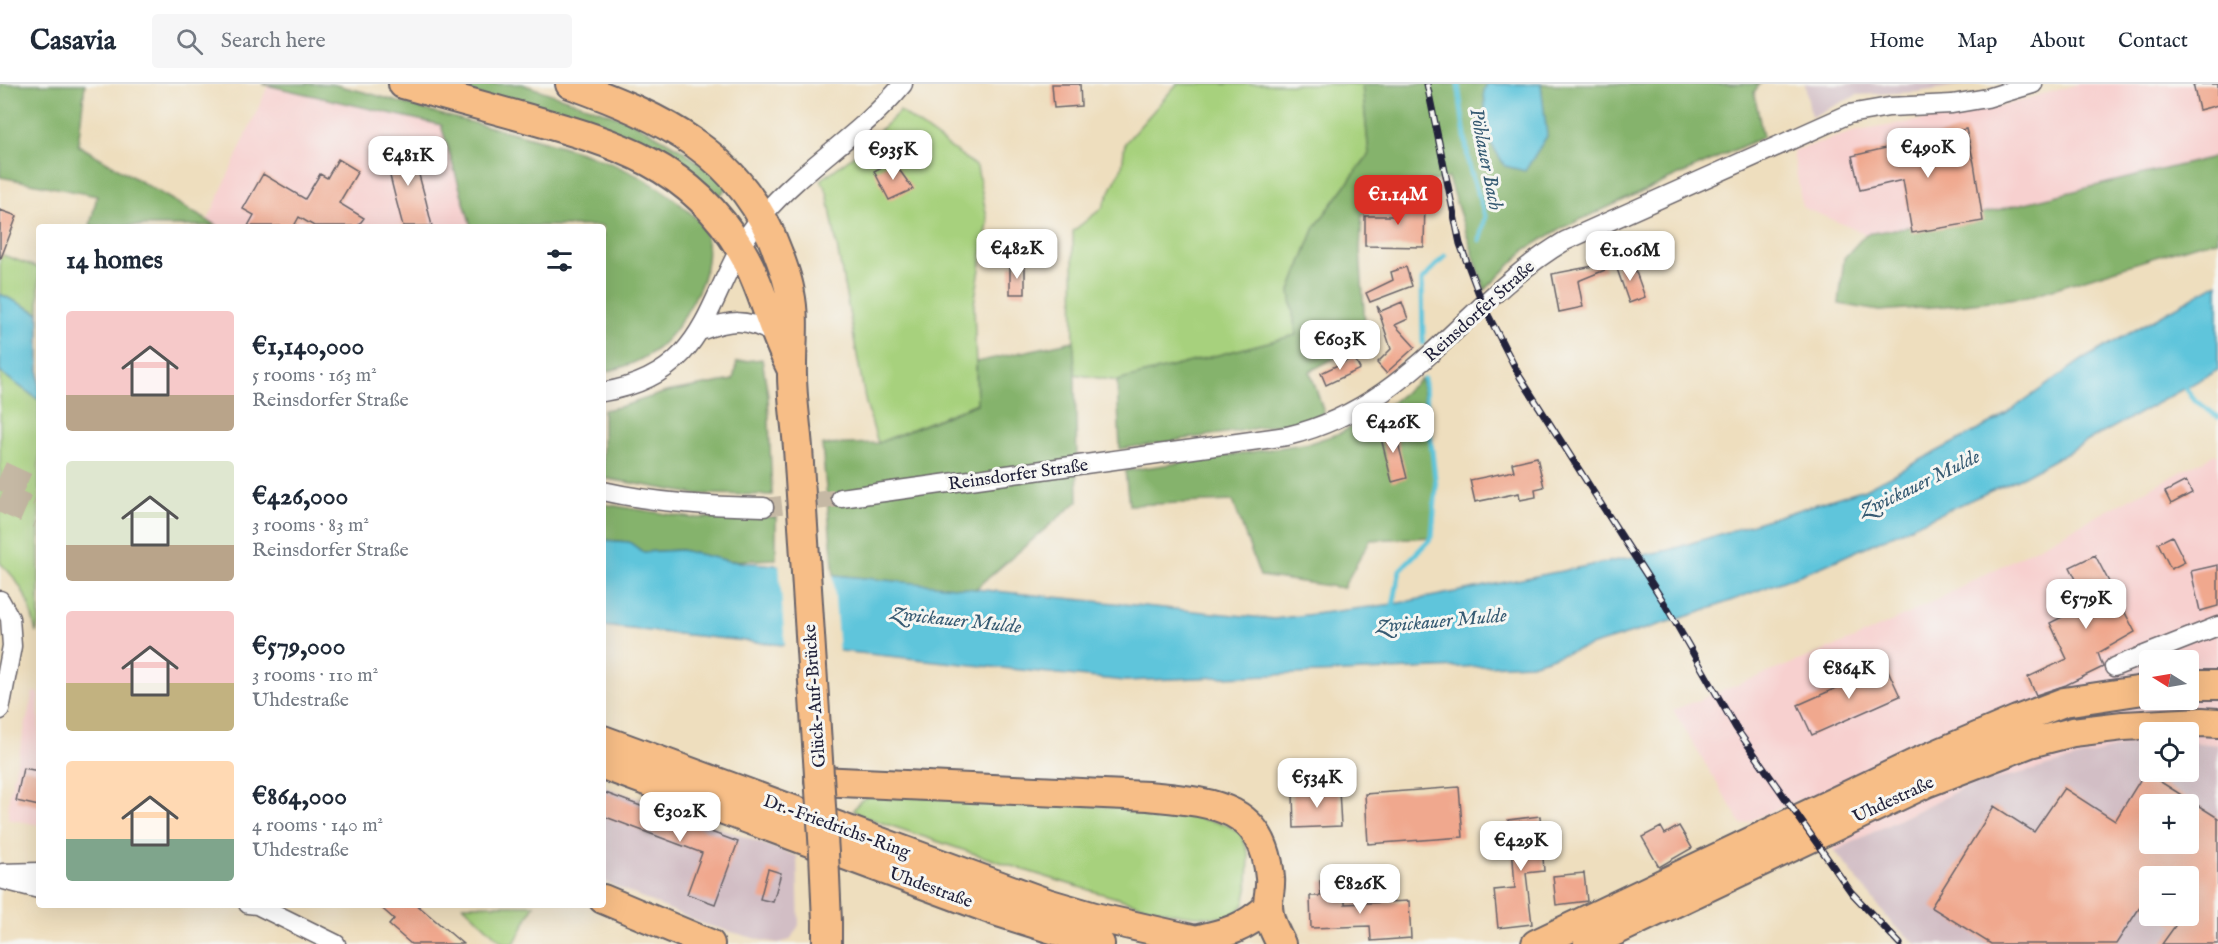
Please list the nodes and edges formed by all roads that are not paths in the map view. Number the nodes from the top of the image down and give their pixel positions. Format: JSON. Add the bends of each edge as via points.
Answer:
{"nodes":[{"id":1,"x":403,"y":84,"type":"edge"},
{"id":2,"x":570,"y":84,"type":"edge"},
{"id":3,"x":903,"y":84,"type":"edge"},
{"id":4,"x":2033,"y":84,"type":"edge"},
{"id":5,"x":763,"y":216,"type":"junction"},
{"id":6,"x":740,"y":248,"type":"junction"},
{"id":7,"x":700,"y":331,"type":"junction"},
{"id":8,"x":775,"y":335,"type":"junction"},
{"id":9,"x":791,"y":368,"type":"junction"},
{"id":10,"x":606,"y":391,"type":"edge"},
{"id":11,"x":606,"y":492,"type":"edge"},
{"id":12,"x":841,"y":498,"type":"tunnel mouth"},
{"id":13,"x":764,"y":507,"type":"tunnel mouth"},
{"id":14,"x":0,"y":600,"type":"edge"},
{"id":15,"x":2218,"y":626,"type":"edge"},
{"id":16,"x":2114,"y":667,"type":"dead end"},
{"id":17,"x":2199,"y":685,"type":"edge"},
{"id":18,"x":2218,"y":685,"type":"edge"},
{"id":19,"x":2139,"y":691,"type":"edge"},
{"id":20,"x":0,"y":710,"type":"edge"},
{"id":21,"x":2218,"y":723,"type":"edge"},
{"id":22,"x":606,"y":741,"type":"edge"},
{"id":23,"x":606,"y":766,"type":"edge"},
{"id":24,"x":819,"y":781,"type":"junction"},
{"id":25,"x":764,"y":825,"type":"joint"},
{"id":26,"x":36,"y":872,"type":"edge"},
{"id":27,"x":0,"y":873,"type":"edge"},
{"id":28,"x":0,"y":879,"type":"edge"},
{"id":29,"x":36,"y":888,"type":"edge"},
{"id":30,"x":606,"y":900,"type":"edge"},
{"id":31,"x":1268,"y":907,"type":"junction"},
{"id":32,"x":263,"y":908,"type":"edge"},
{"id":33,"x":827,"y":933,"type":"edge"},
{"id":34,"x":1204,"y":942,"type":"edge"},
{"id":35,"x":336,"y":944,"type":"edge"},
{"id":36,"x":710,"y":944,"type":"edge"},
{"id":37,"x":1100,"y":944,"type":"edge"},
{"id":38,"x":1281,"y":944,"type":"edge"},
{"id":39,"x":1536,"y":944,"type":"edge"},
{"id":40,"x":1588,"y":944,"type":"edge"}],
"edges":[{"from":1,"to":6,"type":"main road","via":[[574,131],[645,158],[707,203]]},
{"from":2,"to":5,"type":"main road","via":[[626,104],[691,140],[741,185]]},
{"from":3,"to":5,"type":"street"},
{"from":4,"to":12,"type":"street","name":"Reinsdorfer Straße","via":[[1952,104],[1849,114],[1565,241],[1536,258],[1407,377],[1375,400],[1315,429]]},
{"from":5,"to":6,"type":"street"},
{"from":5,"to":9,"type":"main road","via":[[790,292],[794,338]]},
{"from":6,"to":7,"type":"street"},
{"from":6,"to":8,"type":"main road","via":[[759,285]]},
{"from":7,"to":8,"type":"street","via":[[742,322]]},
{"from":7,"to":10,"type":"street","via":[[681,354],[657,373],[638,383]]},
{"from":8,"to":9,"type":"main road"},
{"from":9,"to":24,"type":"main road","name":"Glück-Auf-Brücke","bridge":true},
{"from":11,"to":13,"type":"street","via":[[694,505]]},
{"from":14,"to":20,"type":"street","via":[[10,618],[12,646]]},
{"from":15,"to":16,"type":"street"},
{"from":17,"to":18,"type":"main road"},
{"from":19,"to":39,"type":"main road","name":"Uhdestraße","via":[[2064,702],[2017,720],[1916,763]]},
{"from":21,"to":40,"type":"main road","name":"Uhdestraße","via":[[2123,726],[2073,732],[2030,743],[1926,783]]},
{"from":22,"to":34,"type":"main road","name":"Dr.-Friedrichs-Ring","via":[[1003,887],[1095,917]]},
{"from":23,"to":25,"type":"main road","name":"Dr.-Friedrichs-Ring"},
{"from":24,"to":31,"type":"main road","via":[[1091,792],[1200,801],[1226,809],[1249,824],[1263,844],[1270,879]]},
{"from":24,"to":33,"type":"main road","name":"Glück-Auf-Brücke","bridge":true},
{"from":25,"to":37,"type":"main road","name":"Uhdestraße","via":[[998,912]]},
{"from":26,"to":27,"type":"street"},
{"from":28,"to":29,"type":"street"},
{"from":30,"to":36,"type":"main road"},
{"from":31,"to":34,"type":"main road","via":[[1251,922]]},
{"from":31,"to":38,"type":"main road"},
{"from":32,"to":35,"type":"street"}]}
